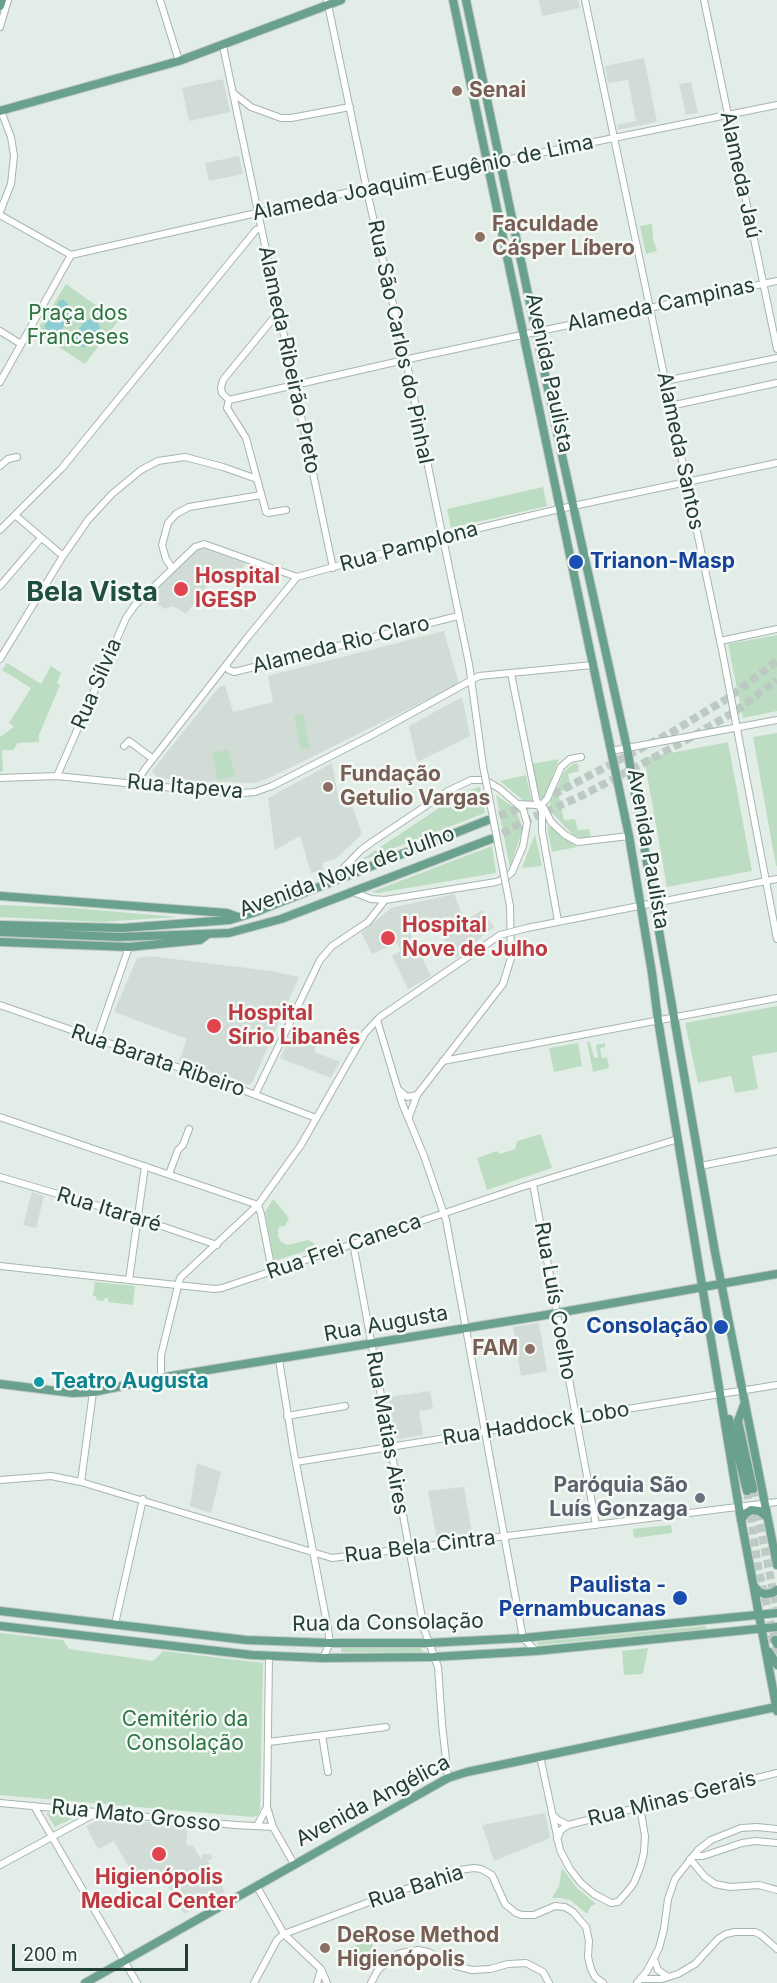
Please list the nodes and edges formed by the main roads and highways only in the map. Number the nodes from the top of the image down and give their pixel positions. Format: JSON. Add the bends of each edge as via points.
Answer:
{"nodes":[{"id":1,"x":2,"y":0,"type":"edge"},
{"id":2,"x":341,"y":0,"type":"edge"},
{"id":3,"x":453,"y":0,"type":"edge"},
{"id":4,"x":466,"y":0,"type":"edge"},
{"id":5,"x":328,"y":2,"type":"edge"},
{"id":6,"x":0,"y":6,"type":"edge"},
{"id":7,"x":1,"y":111,"type":"edge"},
{"id":8,"x":488,"y":820,"type":"tunnel mouth"},
{"id":9,"x":491,"y":839,"type":"tunnel mouth"},
{"id":10,"x":0,"y":896,"type":"edge"},
{"id":11,"x":239,"y":918,"type":"junction"},
{"id":12,"x":0,"y":925,"type":"edge"},
{"id":13,"x":0,"y":932,"type":"edge"},
{"id":14,"x":209,"y":934,"type":"junction"},
{"id":15,"x":0,"y":942,"type":"edge"},
{"id":16,"x":777,"y":1274,"type":"edge"},
{"id":17,"x":721,"y":1284,"type":"junction"},
{"id":18,"x":703,"y":1287,"type":"junction"},
{"id":19,"x":0,"y":1384,"type":"edge"},
{"id":20,"x":723,"y":1408,"type":"junction"},
{"id":21,"x":736,"y":1488,"type":"junction"},
{"id":22,"x":753,"y":1488,"type":"junction"},
{"id":23,"x":767,"y":1516,"type":"junction"},
{"id":24,"x":741,"y":1520,"type":"junction"},
{"id":25,"x":777,"y":1565,"type":"edge"},
{"id":26,"x":754,"y":1586,"type":"junction"},
{"id":27,"x":777,"y":1590,"type":"edge"},
{"id":28,"x":0,"y":1611,"type":"edge"},
{"id":29,"x":777,"y":1613,"type":"edge"},
{"id":30,"x":760,"y":1615,"type":"junction"},
{"id":31,"x":67,"y":1619,"type":"junction"},
{"id":32,"x":0,"y":1626,"type":"edge"},
{"id":33,"x":777,"y":1627,"type":"edge"},
{"id":34,"x":763,"y":1629,"type":"junction"},
{"id":35,"x":67,"y":1634,"type":"junction"},
{"id":36,"x":766,"y":1647,"type":"junction"},
{"id":37,"x":777,"y":1665,"type":"edge"},
{"id":38,"x":777,"y":1709,"type":"edge"},
{"id":39,"x":85,"y":1983,"type":"edge"}],
"edges":[{"from":1,"to":6,"type":"main road"},
{"from":2,"to":5,"type":"main road"},
{"from":3,"to":18,"type":"main road","name":"Avenida Paulista","via":[[629,836]]},
{"from":4,"to":17,"type":"main road","name":"Avenida Paulista","via":[[627,748]]},
{"from":5,"to":7,"type":"main road","via":[[180,61]]},
{"from":8,"to":11,"type":"main road","name":"Avenida Nove de Julho"},
{"from":9,"to":14,"type":"main road","name":"Avenida Nove de Julho","via":[[281,919],[243,930]]},
{"from":10,"to":11,"type":"main road","via":[[227,913]]},
{"from":11,"to":12,"type":"main road","name":"Avenida Nove de Julho","via":[[100,928]]},
{"from":13,"to":14,"type":"main road","via":[[73,936]]},
{"from":14,"to":15,"type":"main road","name":"Avenida Nove de Julho","via":[[200,940],[129,947]]},
{"from":16,"to":17,"type":"main road","name":"Rua Augusta"},
{"from":17,"to":18,"type":"main road","name":"Rua Augusta"},
{"from":17,"to":22,"type":"main road","name":"Avenida Paulista","via":[[744,1404],[738,1422]]},
{"from":18,"to":19,"type":"main road","name":"Rua Augusta","via":[[93,1392]]},
{"from":18,"to":20,"type":"main road","name":"Avenida Paulista"},
{"from":20,"to":21,"type":"main road","name":"Avenida Paulista"},
{"from":20,"to":22,"type":"main road"},
{"from":21,"to":22,"type":"main road","via":[[741,1494],[751,1495],[757,1491]]},
{"from":21,"to":24,"type":"main road","name":"Avenida Paulista"},
{"from":22,"to":23,"type":"main road"},
{"from":23,"to":24,"type":"main road","via":[[753,1510]]},
{"from":23,"to":25,"type":"main road"},
{"from":24,"to":26,"type":"main road","name":"Avenida Paulista"},
{"from":26,"to":27,"type":"main road","via":[[765,1594]]},
{"from":26,"to":30,"type":"main road","name":"Avenida Paulista"},
{"from":28,"to":31,"type":"main road","name":"Rua da Consolação"},
{"from":29,"to":30,"type":"main road","name":"Rua da Consolação"},
{"from":30,"to":31,"type":"main road","name":"Rua da Consolação","via":[[523,1638],[428,1643],[256,1641]]},
{"from":30,"to":34,"type":"main road","name":"Avenida Paulista"},
{"from":31,"to":35,"type":"main road"},
{"from":32,"to":35,"type":"main road","name":"Rua da Consolação"},
{"from":33,"to":34,"type":"main road","name":"Rua da Consolação"},
{"from":34,"to":35,"type":"main road","name":"Rua da Consolação","via":[[536,1651],[323,1658],[269,1656]]},
{"from":34,"to":36,"type":"main road","name":"Avenida Paulista"},
{"from":36,"to":37,"type":"main road"},
{"from":36,"to":38,"type":"main road","name":"Avenida Paulista"},
{"from":38,"to":39,"type":"main road","name":"Avenida Angélica","via":[[448,1778]]}]}
